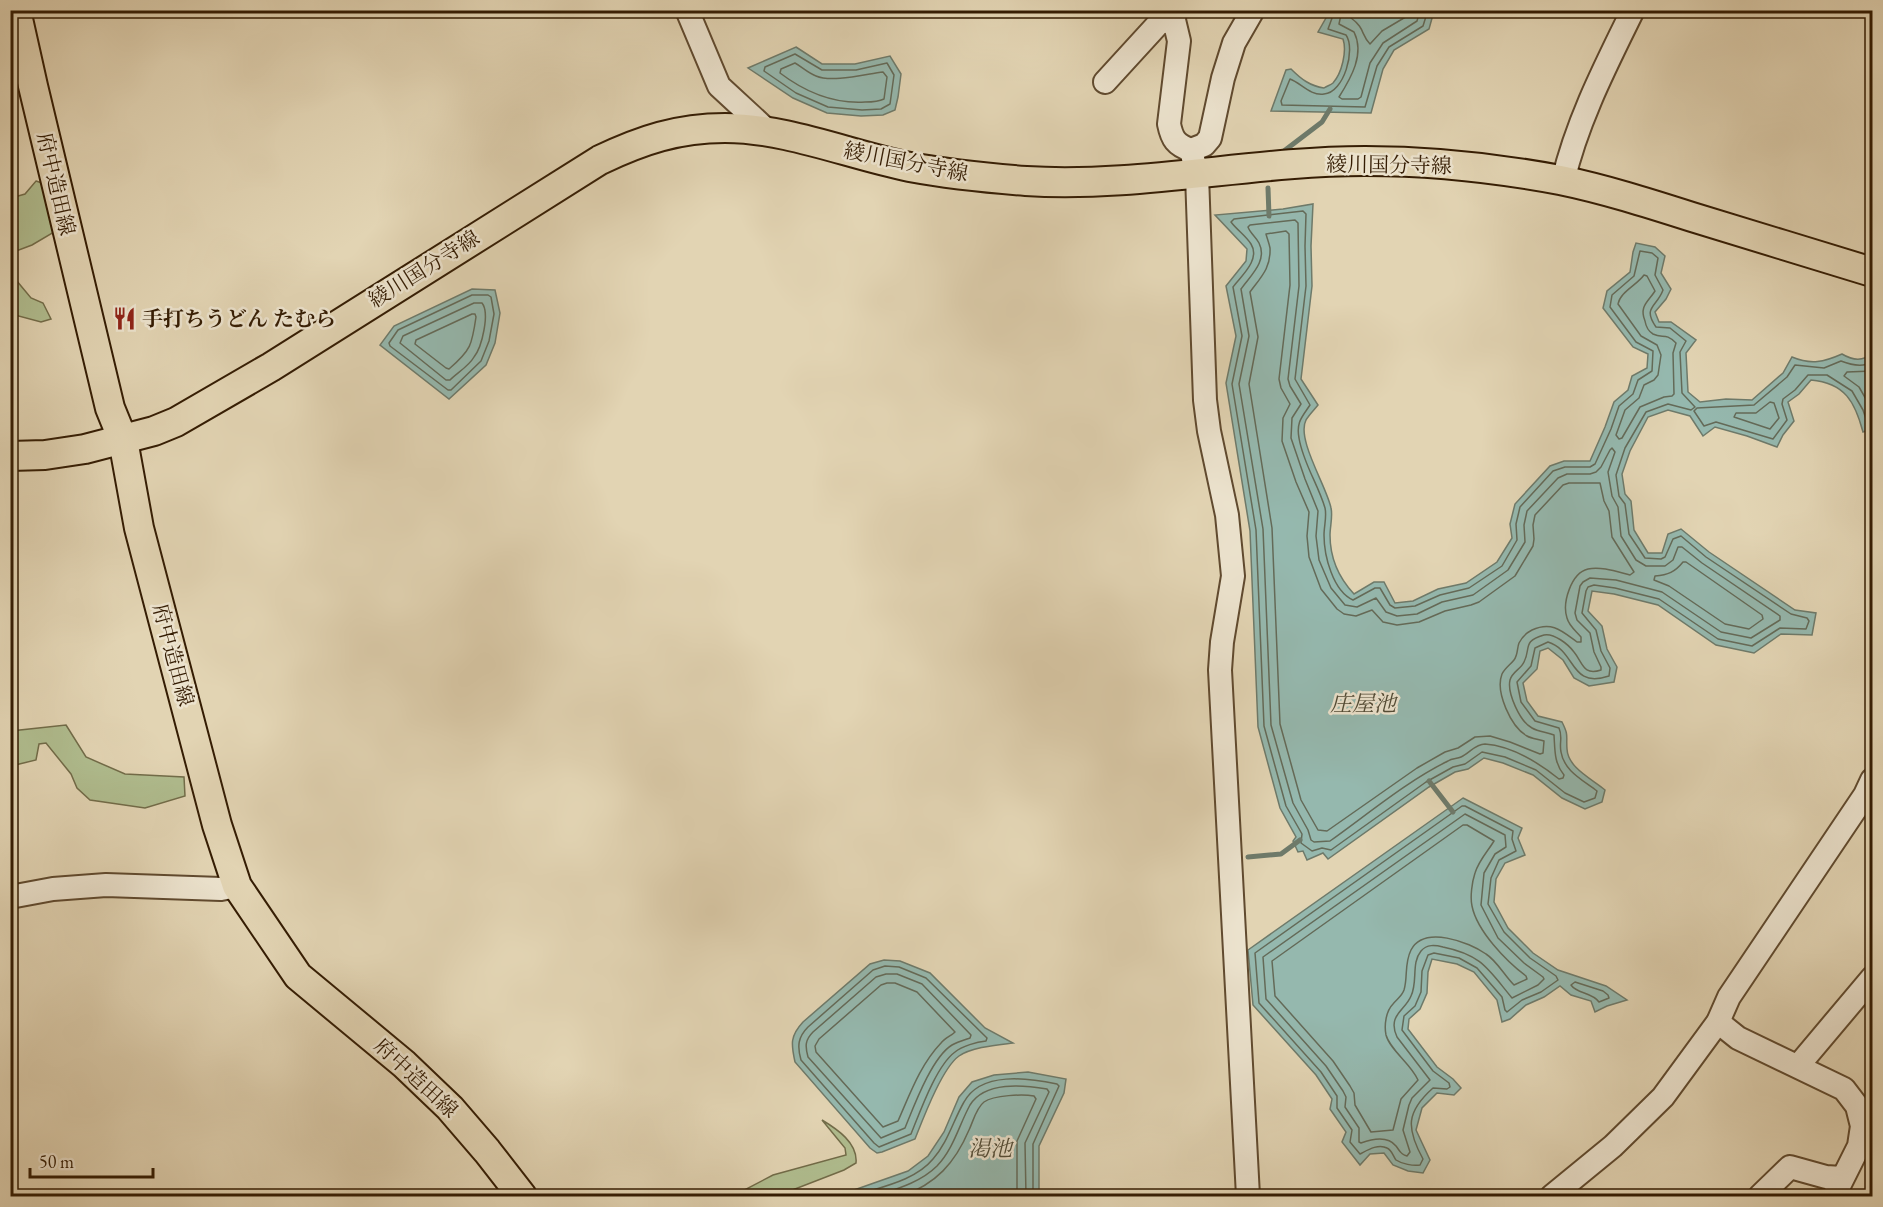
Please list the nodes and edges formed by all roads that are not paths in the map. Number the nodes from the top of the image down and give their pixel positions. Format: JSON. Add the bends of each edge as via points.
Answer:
{"nodes":[{"id":1,"x":16,"y":10,"type":"edge"},
{"id":2,"x":687,"y":10,"type":"edge"},
{"id":3,"x":1253,"y":10,"type":"edge"},
{"id":4,"x":1633,"y":10,"type":"edge"},
{"id":5,"x":1175,"y":15,"type":"edge"},
{"id":6,"x":1105,"y":82,"type":"dead end"},
{"id":7,"x":777,"y":140,"type":"junction"},
{"id":8,"x":1194,"y":163,"type":"junction"},
{"id":9,"x":1563,"y":181,"type":"junction"},
{"id":10,"x":1872,"y":272,"type":"edge"},
{"id":11,"x":123,"y":440,"type":"junction"},
{"id":12,"x":10,"y":456,"type":"edge"},
{"id":13,"x":1872,"y":780,"type":"edge"},
{"id":14,"x":237,"y":886,"type":"junction"},
{"id":15,"x":10,"y":897,"type":"edge"},
{"id":16,"x":1872,"y":978,"type":"edge"},
{"id":17,"x":1718,"y":1022,"type":"junction"},
{"id":18,"x":1798,"y":1066,"type":"junction"},
{"id":19,"x":1838,"y":1187,"type":"edge"},
{"id":20,"x":522,"y":1197,"type":"edge"},
{"id":21,"x":1248,"y":1197,"type":"edge"},
{"id":22,"x":1552,"y":1197,"type":"edge"},
{"id":23,"x":1760,"y":1197,"type":"edge"}],
"edges":[{"from":1,"to":11,"type":"main road","name":"府中造田線","via":[[105,385]]},
{"from":2,"to":7,"type":"street","via":[[719,86]]},
{"from":3,"to":8,"type":"street","via":[[1234,43],[1210,138]]},
{"from":4,"to":9,"type":"street","via":[[1602,73],[1568,158]]},
{"from":5,"to":6,"type":"street","via":[[1160,23]]},
{"from":5,"to":8,"type":"street","via":[[1179,40],[1169,123],[1171,135]]},
{"from":7,"to":8,"type":"main road","name":"綾川国分寺線","via":[[909,167],[1032,181],[1109,182]]},
{"from":7,"to":11,"type":"main road","name":"綾川国分寺線","via":[[729,128],[669,134],[636,143],[600,160],[261,373],[176,422]]},
{"from":8,"to":9,"type":"main road","name":"綾川国分寺線","via":[[1430,164]]},
{"from":8,"to":21,"type":"street","via":[[1205,400],[1232,552],[1233,576],[1220,670]]},
{"from":9,"to":10,"type":"main road","name":"綾川国分寺線","via":[[1645,202]]},
{"from":11,"to":12,"type":"main road","name":"綾川国分寺線","via":[[45,455]]},
{"from":11,"to":14,"type":"main road","name":"府中造田線","via":[[139,528],[217,825]]},
{"from":13,"to":17,"type":"street","via":[[1729,998]]},
{"from":14,"to":15,"type":"street","via":[[221,889],[106,885]]},
{"from":14,"to":20,"type":"main road","name":"府中造田線","via":[[298,976],[404,1064],[450,1108]]},
{"from":16,"to":18,"type":"street"},
{"from":17,"to":18,"type":"street","via":[[1738,1038]]},
{"from":17,"to":22,"type":"street","via":[[1663,1097]]},
{"from":18,"to":19,"type":"street","via":[[1844,1089],[1857,1106],[1862,1126],[1860,1146]]},
{"from":19,"to":23,"type":"street","via":[[1826,1177],[1790,1167]]}]}
